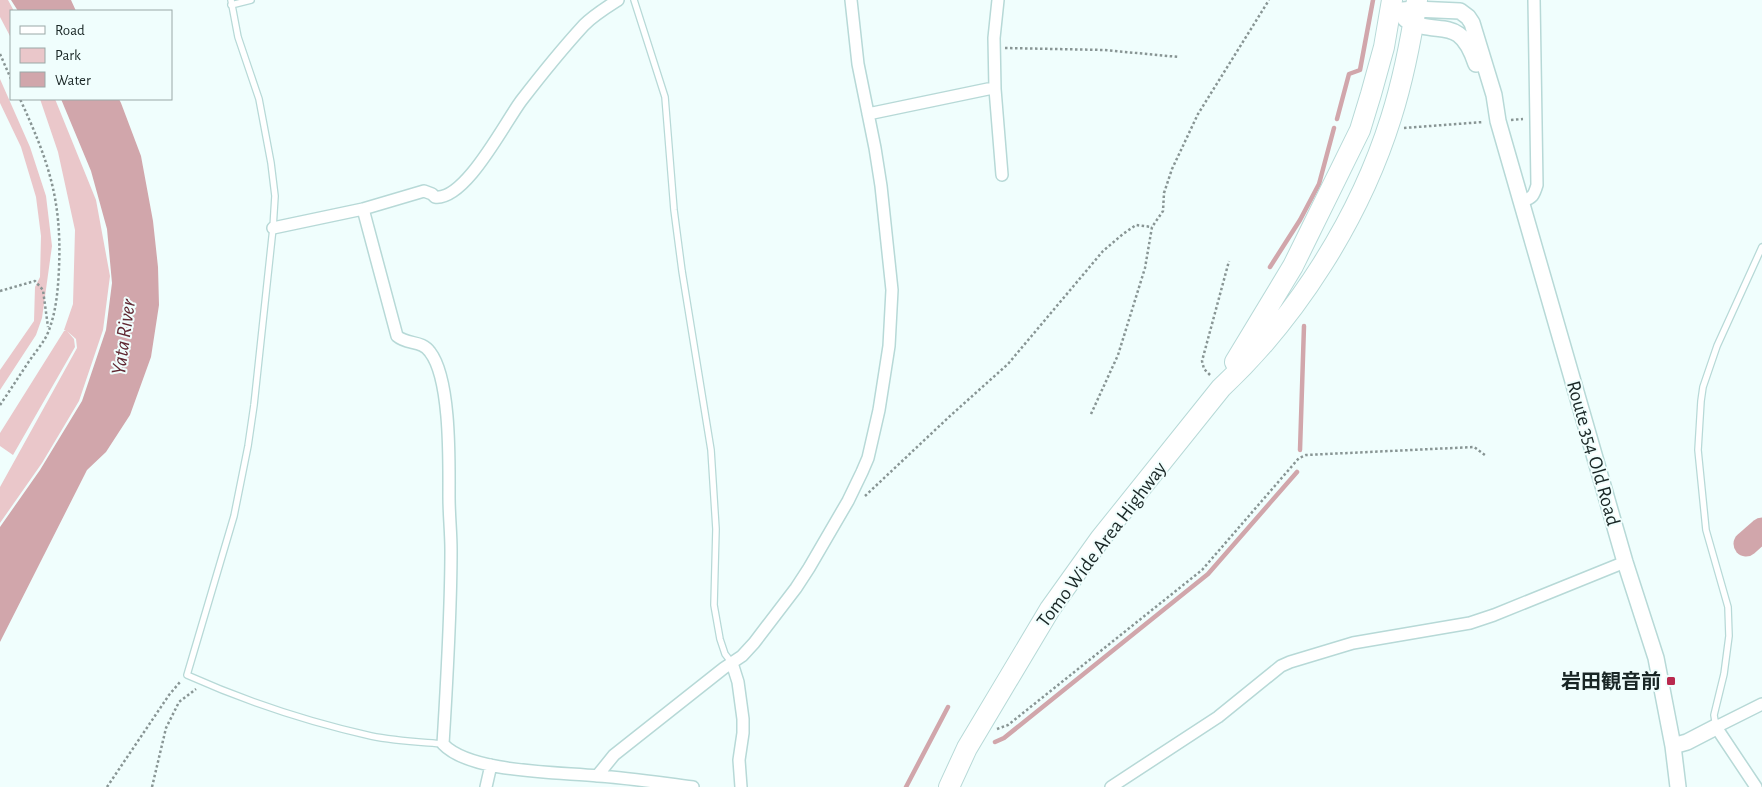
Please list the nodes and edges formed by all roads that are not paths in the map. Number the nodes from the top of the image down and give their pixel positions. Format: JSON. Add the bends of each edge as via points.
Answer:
{"nodes":[{"id":1,"x":250,"y":0,"type":"edge"},
{"id":2,"x":618,"y":0,"type":"edge"},
{"id":3,"x":634,"y":0,"type":"edge"},
{"id":4,"x":851,"y":0,"type":"edge"},
{"id":5,"x":998,"y":0,"type":"edge"},
{"id":6,"x":1465,"y":0,"type":"edge"},
{"id":7,"x":1534,"y":0,"type":"edge"},
{"id":8,"x":231,"y":3,"type":"edge"},
{"id":9,"x":1391,"y":5,"type":"edge"},
{"id":10,"x":1415,"y":11,"type":"edge"},
{"id":11,"x":1472,"y":22,"type":"junction"},
{"id":12,"x":995,"y":89,"type":"junction"},
{"id":13,"x":868,"y":114,"type":"junction"},
{"id":14,"x":1498,"y":121,"type":"junction"},
{"id":15,"x":1002,"y":175,"type":"dead end"},
{"id":16,"x":1522,"y":201,"type":"junction"},
{"id":17,"x":363,"y":210,"type":"junction"},
{"id":18,"x":273,"y":228,"type":"junction"},
{"id":19,"x":1762,"y":247,"type":"edge"},
{"id":20,"x":1221,"y":388,"type":"junction"},
{"id":21,"x":1626,"y":562,"type":"junction"},
{"id":22,"x":732,"y":663,"type":"junction"},
{"id":23,"x":1762,"y":704,"type":"edge"},
{"id":24,"x":1716,"y":727,"type":"junction"},
{"id":25,"x":444,"y":744,"type":"junction"},
{"id":26,"x":1673,"y":746,"type":"junction"},
{"id":27,"x":491,"y":765,"type":"junction"},
{"id":28,"x":597,"y":776,"type":"junction"},
{"id":29,"x":486,"y":787,"type":"edge"},
{"id":30,"x":693,"y":787,"type":"edge"},
{"id":31,"x":741,"y":787,"type":"edge"},
{"id":32,"x":949,"y":787,"type":"edge"},
{"id":33,"x":1111,"y":787,"type":"edge"},
{"id":34,"x":1678,"y":787,"type":"edge"},
{"id":35,"x":1756,"y":787,"type":"edge"}],
"edges":[{"from":1,"to":8,"type":"lane"},
{"from":2,"to":17,"type":"street","via":[[587,22],[569,42],[458,188],[441,198],[424,191]]},
{"from":3,"to":22,"type":"lane","via":[[665,97],[674,210],[711,450],[716,528],[714,605],[720,639]]},
{"from":4,"to":13,"type":"street","via":[[858,64]]},
{"from":5,"to":12,"type":"street"},
{"from":6,"to":11,"type":"street"},
{"from":7,"to":16,"type":"street","via":[[1537,185],[1534,196]]},
{"from":8,"to":18,"type":"lane","via":[[268,144],[275,196]]},
{"from":9,"to":10,"type":"street","name":"Route 354 Old Road"},
{"from":9,"to":20,"type":"highway","name":"Tomo Wide Area Highway","via":[[1378,71],[1360,130],[1293,266]]},
{"from":10,"to":11,"type":"street","name":"Route 354 Old Road","via":[[1460,11]]},
{"from":10,"to":14,"type":"street","name":"Route 354 Old Road","via":[[1457,32],[1465,41]]},
{"from":10,"to":20,"type":"highway","name":"Tomo Wide Area Highway","via":[[1387,130],[1348,219],[1319,269],[1278,328]]},
{"from":11,"to":14,"type":"street","name":"Route 354 Old Road","via":[[1494,94]]},
{"from":12,"to":13,"type":"street"},
{"from":12,"to":15,"type":"street"},
{"from":13,"to":22,"type":"street","via":[[881,186],[892,290],[887,366],[874,436],[868,458],[848,501],[796,588],[754,643]]},
{"from":14,"to":16,"type":"street","name":"Route 354 Old Road"},
{"from":16,"to":21,"type":"street","name":"Route 354 Old Road"},
{"from":17,"to":18,"type":"street"},
{"from":17,"to":25,"type":"street","via":[[397,336],[430,351],[442,386],[449,452],[451,550]]},
{"from":18,"to":25,"type":"lane","via":[[248,446],[229,534],[186,675],[294,715],[372,736]]},
{"from":19,"to":24,"type":"lane","via":[[1718,346],[1701,400],[1698,450],[1706,530],[1728,607],[1729,636],[1714,715]]},
{"from":20,"to":32,"type":"highway","name":"Tomo Wide Area Highway","via":[[1100,538],[1050,608],[967,748]]},
{"from":21,"to":26,"type":"street","name":"Route 354 Old Road","via":[[1656,658]]},
{"from":21,"to":33,"type":"street","via":[[1494,616],[1470,623],[1353,642],[1290,662],[1218,717]]},
{"from":22,"to":28,"type":"street","via":[[614,755]]},
{"from":22,"to":31,"type":"street","via":[[743,719],[739,760]]},
{"from":23,"to":24,"type":"street"},
{"from":24,"to":26,"type":"street"},
{"from":24,"to":35,"type":"street"},
{"from":25,"to":27,"type":"street","via":[[459,755]]},
{"from":26,"to":34,"type":"street","name":"Route 354 Old Road"},
{"from":27,"to":28,"type":"street"},
{"from":27,"to":29,"type":"street"},
{"from":28,"to":30,"type":"street"}]}
